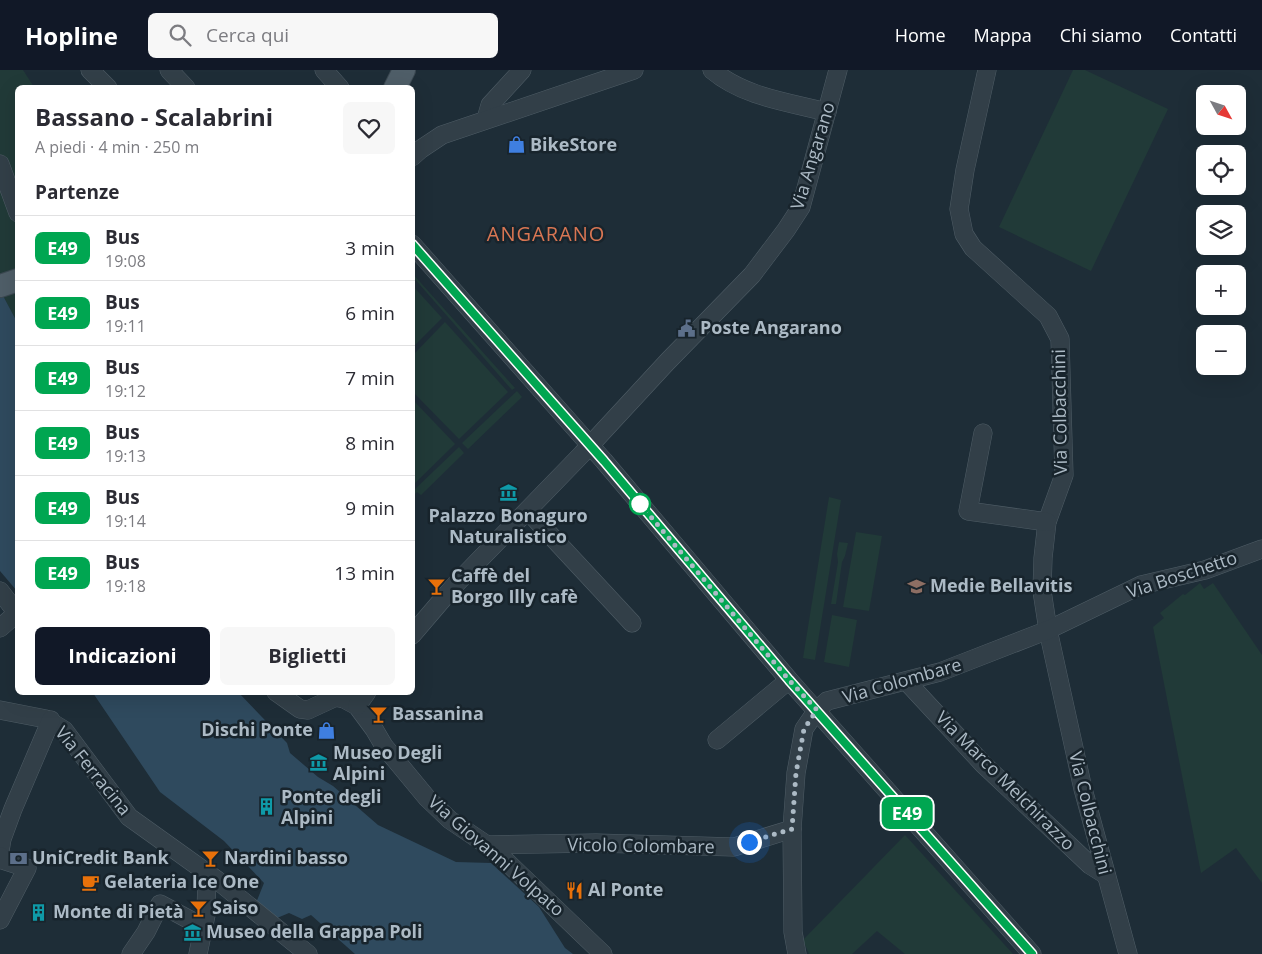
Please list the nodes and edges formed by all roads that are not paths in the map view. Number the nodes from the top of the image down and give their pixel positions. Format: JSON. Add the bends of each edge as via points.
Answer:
{"nodes":[{"id":1,"x":90,"y":70,"type":"edge"},
{"id":2,"x":168,"y":70,"type":"edge"},
{"id":3,"x":324,"y":70,"type":"edge"},
{"id":4,"x":522,"y":70,"type":"edge"},
{"id":5,"x":634,"y":70,"type":"edge"},
{"id":6,"x":712,"y":70,"type":"edge"},
{"id":7,"x":838,"y":70,"type":"edge"},
{"id":8,"x":987,"y":70,"type":"edge"},
{"id":9,"x":105,"y":85,"type":"edge"},
{"id":10,"x":182,"y":85,"type":"edge"},
{"id":11,"x":337,"y":85,"type":"edge"},
{"id":12,"x":827,"y":112,"type":"junction"},
{"id":13,"x":486,"y":119,"type":"junction"},
{"id":14,"x":442,"y":134,"type":"junction"},
{"id":15,"x":415,"y":137,"type":"edge"},
{"id":16,"x":415,"y":154,"type":"edge"},
{"id":17,"x":0,"y":164,"type":"edge"},
{"id":18,"x":15,"y":205,"type":"edge"},
{"id":19,"x":415,"y":247,"type":"edge"},
{"id":20,"x":15,"y":281,"type":"edge"},
{"id":21,"x":0,"y":286,"type":"edge"},
{"id":22,"x":983,"y":433,"type":"dead end"},
{"id":23,"x":590,"y":445,"type":"junction"},
{"id":24,"x":528,"y":511,"type":"junction"},
{"id":25,"x":1047,"y":522,"type":"junction"},
{"id":26,"x":1262,"y":549,"type":"edge"},
{"id":27,"x":0,"y":591,"type":"edge"},
{"id":28,"x":15,"y":610,"type":"edge"},
{"id":29,"x":15,"y":615,"type":"edge"},
{"id":30,"x":632,"y":623,"type":"dead end"},
{"id":31,"x":0,"y":628,"type":"edge"},
{"id":32,"x":1048,"y":630,"type":"junction"},
{"id":33,"x":415,"y":632,"type":"edge"},
{"id":34,"x":789,"y":680,"type":"junction"},
{"id":35,"x":907,"y":682,"type":"junction"},
{"id":36,"x":280,"y":695,"type":"edge"},
{"id":37,"x":362,"y":700,"type":"edge"},
{"id":38,"x":0,"y":710,"type":"edge"},
{"id":39,"x":817,"y":710,"type":"junction"},
{"id":40,"x":51,"y":720,"type":"junction"},
{"id":41,"x":717,"y":740,"type":"dead end"},
{"id":42,"x":792,"y":829,"type":"junction"},
{"id":43,"x":487,"y":845,"type":"junction"},
{"id":44,"x":0,"y":851,"type":"edge"},
{"id":45,"x":0,"y":856,"type":"edge"},
{"id":46,"x":207,"y":874,"type":"junction"},
{"id":47,"x":1106,"y":875,"type":"junction"},
{"id":48,"x":0,"y":920,"type":"edge"},
{"id":49,"x":204,"y":928,"type":"junction"},
{"id":50,"x":132,"y":954,"type":"edge"},
{"id":51,"x":198,"y":954,"type":"edge"},
{"id":52,"x":308,"y":954,"type":"edge"},
{"id":53,"x":603,"y":954,"type":"edge"},
{"id":54,"x":797,"y":954,"type":"edge"},
{"id":55,"x":1032,"y":954,"type":"edge"},
{"id":56,"x":1128,"y":954,"type":"edge"}],
"edges":[{"from":1,"to":9,"type":"street"},
{"from":2,"to":10,"type":"street"},
{"from":3,"to":11,"type":"street"},
{"from":4,"to":13,"type":"street","via":[[490,105]]},
{"from":5,"to":13,"type":"street"},
{"from":6,"to":12,"type":"street","via":[[746,91]]},
{"from":7,"to":12,"type":"street","name":"Via Angarano"},
{"from":8,"to":25,"type":"street","name":"Via Colbacchini","via":[[959,209],[964,234],[974,248],[1048,316],[1060,339],[1064,475]]},
{"from":12,"to":23,"type":"street","name":"Via Angarano","via":[[801,207],[786,230],[752,275]]},
{"from":13,"to":14,"type":"street"},
{"from":14,"to":15,"type":"street"},
{"from":14,"to":16,"type":"street"},
{"from":17,"to":18,"type":"street"},
{"from":19,"to":23,"type":"street"},
{"from":20,"to":21,"type":"main road"},
{"from":22,"to":25,"type":"street","via":[[968,511]]},
{"from":23,"to":24,"type":"street","name":"Via Angarano"},
{"from":23,"to":34,"type":"street"},
{"from":24,"to":30,"type":"street"},
{"from":24,"to":33,"type":"street","name":"Via Angarano"},
{"from":25,"to":32,"type":"street","name":"Via Colbacchini","via":[[1042,591]]},
{"from":26,"to":32,"type":"street","name":"Via Boschetto","via":[[1205,570],[1141,585]]},
{"from":27,"to":28,"type":"street"},
{"from":29,"to":31,"type":"street"},
{"from":32,"to":35,"type":"street","name":"Via Colombare"},
{"from":32,"to":47,"type":"street","name":"Via Colbacchini","via":[[1082,789]]},
{"from":34,"to":39,"type":"street"},
{"from":34,"to":41,"type":"street"},
{"from":35,"to":39,"type":"street","name":"Via Colombare","via":[[827,702]]},
{"from":35,"to":47,"type":"street","name":"Via Marco Melchirazzo","via":[[983,764],[1090,865]]},
{"from":36,"to":37,"type":"street","via":[[300,709],[308,710],[336,698]]},
{"from":37,"to":43,"type":"street","name":"Via Giovanni Volpato","via":[[384,746],[427,798],[450,820]]},
{"from":38,"to":40,"type":"street"},
{"from":39,"to":42,"type":"street","via":[[804,729],[796,773]]},
{"from":39,"to":55,"type":"street"},
{"from":40,"to":44,"type":"street","via":[[13,809]]},
{"from":40,"to":46,"type":"street","name":"Via Ferracina","via":[[77,746],[129,817]]},
{"from":42,"to":43,"type":"street","name":"Vicolo Colombare","via":[[734,847]]},
{"from":42,"to":54,"type":"street","via":[[793,932]]},
{"from":43,"to":53,"type":"street","name":"Via Giovanni Volpato"},
{"from":45,"to":48,"type":"street","via":[[2,860],[27,868]]},
{"from":46,"to":49,"type":"street"},
{"from":46,"to":52,"type":"street","name":"Via Ferracina"},
{"from":47,"to":56,"type":"street","name":"Via Colbacchini"},
{"from":49,"to":50,"type":"street","via":[[160,904]]},
{"from":49,"to":51,"type":"street"}]}
